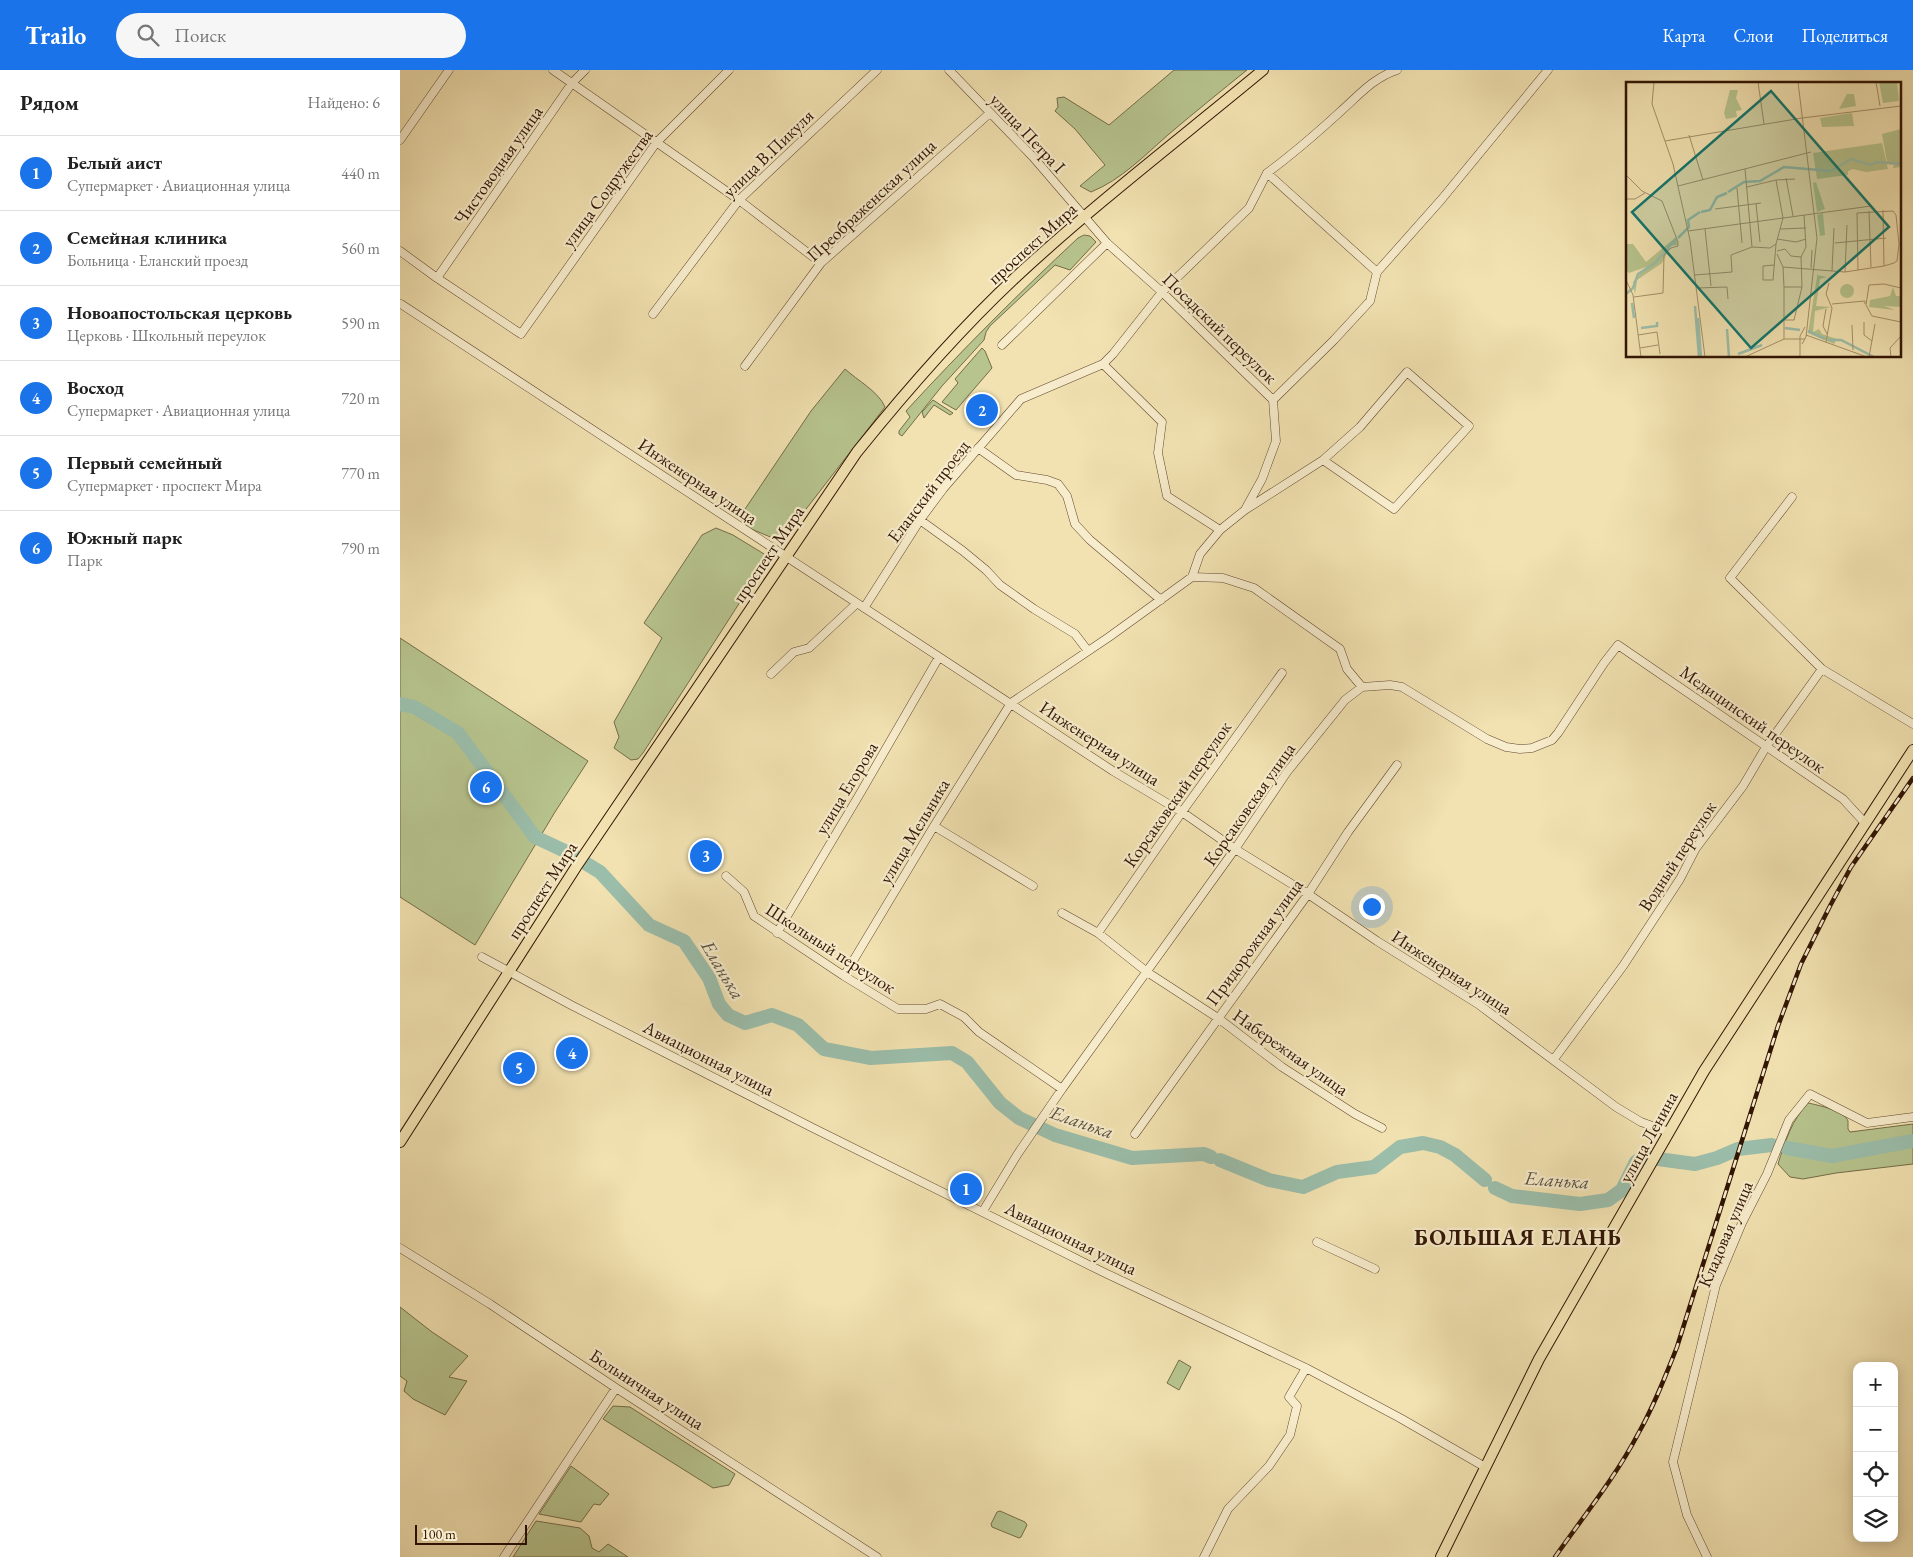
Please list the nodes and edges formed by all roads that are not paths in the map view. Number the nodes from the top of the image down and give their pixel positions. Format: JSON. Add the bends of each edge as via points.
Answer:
{"nodes":[{"id":1,"x":449,"y":70,"type":"edge"},
{"id":2,"x":553,"y":70,"type":"edge"},
{"id":3,"x":585,"y":70,"type":"edge"},
{"id":4,"x":729,"y":70,"type":"edge"},
{"id":5,"x":877,"y":70,"type":"edge"},
{"id":6,"x":949,"y":70,"type":"edge"},
{"id":7,"x":1264,"y":70,"type":"edge"},
{"id":8,"x":1396,"y":70,"type":"edge"},
{"id":9,"x":1548,"y":70,"type":"edge"},
{"id":10,"x":572,"y":83,"type":"junction"},
{"id":11,"x":990,"y":112,"type":"junction"},
{"id":12,"x":400,"y":140,"type":"edge"},
{"id":13,"x":656,"y":143,"type":"junction"},
{"id":14,"x":1266,"y":173,"type":"junction"},
{"id":15,"x":739,"y":200,"type":"junction"},
{"id":16,"x":1084,"y":217,"type":"junction"},
{"id":17,"x":1107,"y":243,"type":"junction"},
{"id":18,"x":400,"y":250,"type":"edge"},
{"id":19,"x":821,"y":264,"type":"junction"},
{"id":20,"x":1377,"y":272,"type":"junction"},
{"id":21,"x":437,"y":278,"type":"junction"},
{"id":22,"x":1162,"y":292,"type":"junction"},
{"id":23,"x":401,"y":304,"type":"edge"},
{"id":24,"x":653,"y":314,"type":"dead end"},
{"id":25,"x":1002,"y":345,"type":"dead end"},
{"id":26,"x":1104,"y":364,"type":"junction"},
{"id":27,"x":745,"y":366,"type":"dead end"},
{"id":28,"x":1273,"y":400,"type":"junction"},
{"id":29,"x":978,"y":448,"type":"junction"},
{"id":30,"x":1323,"y":460,"type":"junction"},
{"id":31,"x":1792,"y":497,"type":"dead end"},
{"id":32,"x":1245,"y":510,"type":"junction"},
{"id":33,"x":920,"y":520,"type":"junction"},
{"id":34,"x":1220,"y":530,"type":"junction"},
{"id":35,"x":785,"y":557,"type":"junction"},
{"id":36,"x":1192,"y":577,"type":"junction"},
{"id":37,"x":1161,"y":600,"type":"junction"},
{"id":38,"x":860,"y":606,"type":"junction"},
{"id":39,"x":1088,"y":651,"type":"junction"},
{"id":40,"x":939,"y":656,"type":"junction"},
{"id":41,"x":1822,"y":668,"type":"junction"},
{"id":42,"x":1282,"y":673,"type":"dead end"},
{"id":43,"x":771,"y":674,"type":"dead end"},
{"id":44,"x":1362,"y":687,"type":"junction"},
{"id":45,"x":1011,"y":703,"type":"junction"},
{"id":46,"x":1913,"y":724,"type":"edge"},
{"id":47,"x":1766,"y":747,"type":"junction"},
{"id":48,"x":1913,"y":750,"type":"edge"},
{"id":49,"x":1397,"y":765,"type":"dead end"},
{"id":50,"x":1182,"y":812,"type":"junction"},
{"id":51,"x":1864,"y":823,"type":"junction"},
{"id":52,"x":934,"y":826,"type":"junction"},
{"id":53,"x":1235,"y":849,"type":"junction"},
{"id":54,"x":726,"y":876,"type":"dead end"},
{"id":55,"x":1033,"y":886,"type":"dead end"},
{"id":56,"x":1308,"y":894,"type":"junction"},
{"id":57,"x":1062,"y":913,"type":"dead end"},
{"id":58,"x":777,"y":933,"type":"junction"},
{"id":59,"x":1098,"y":933,"type":"junction"},
{"id":60,"x":482,"y":957,"type":"dead end"},
{"id":61,"x":508,"y":972,"type":"junction"},
{"id":62,"x":1147,"y":972,"type":"junction"},
{"id":63,"x":844,"y":976,"type":"junction"},
{"id":64,"x":1218,"y":1018,"type":"junction"},
{"id":65,"x":1554,"y":1059,"type":"junction"},
{"id":66,"x":1062,"y":1089,"type":"junction"},
{"id":67,"x":1913,"y":1117,"type":"edge"},
{"id":68,"x":1382,"y":1128,"type":"dead end"},
{"id":69,"x":1669,"y":1132,"type":"junction"},
{"id":70,"x":1134,"y":1134,"type":"dead end"},
{"id":71,"x":400,"y":1142,"type":"edge"},
{"id":72,"x":983,"y":1211,"type":"junction"},
{"id":73,"x":1317,"y":1242,"type":"dead end"},
{"id":74,"x":400,"y":1248,"type":"edge"},
{"id":75,"x":1375,"y":1269,"type":"dead end"},
{"id":76,"x":1306,"y":1368,"type":"junction"},
{"id":77,"x":616,"y":1388,"type":"junction"},
{"id":78,"x":1485,"y":1467,"type":"junction"},
{"id":79,"x":504,"y":1557,"type":"edge"},
{"id":80,"x":877,"y":1557,"type":"edge"},
{"id":81,"x":1204,"y":1557,"type":"edge"},
{"id":82,"x":1441,"y":1557,"type":"edge"},
{"id":83,"x":1707,"y":1557,"type":"edge"}],
"edges":[{"from":1,"to":12,"type":"street"},
{"from":2,"to":10,"type":"street"},
{"from":3,"to":10,"type":"street","name":"Чистоводная улица"},
{"from":4,"to":13,"type":"street","name":"улица Содружества"},
{"from":5,"to":15,"type":"street","name":"улица В.Пикуля"},
{"from":6,"to":11,"type":"street","name":"улица Петра I"},
{"from":7,"to":16,"type":"main road","name":"проспект Мира"},
{"from":8,"to":14,"type":"street","via":[[1383,74],[1289,157]]},
{"from":9,"to":20,"type":"street"},
{"from":10,"to":13,"type":"street"},
{"from":10,"to":21,"type":"street","name":"Чистоводная улица"},
{"from":11,"to":16,"type":"street","name":"улица Петра I"},
{"from":11,"to":19,"type":"street","name":"Преображенская улица"},
{"from":13,"to":15,"type":"street"},
{"from":13,"to":21,"type":"street","name":"улица Содружества","via":[[521,334]]},
{"from":14,"to":20,"type":"street"},
{"from":14,"to":22,"type":"street","name":"Еланский проезд","via":[[1249,208]]},
{"from":15,"to":19,"type":"street"},
{"from":15,"to":24,"type":"street","name":"улица В.Пикуля"},
{"from":16,"to":17,"type":"street","name":"Посадский переулок"},
{"from":16,"to":35,"type":"main road","name":"проспект Мира","via":[[1017,277],[905,393],[858,452]]},
{"from":17,"to":22,"type":"street","name":"Посадский переулок"},
{"from":17,"to":25,"type":"street"},
{"from":18,"to":21,"type":"street"},
{"from":19,"to":27,"type":"street","name":"Преображенская улица"},
{"from":20,"to":28,"type":"street","via":[[1370,300]]},
{"from":22,"to":26,"type":"street","name":"Еланский проезд"},
{"from":22,"to":28,"type":"street","name":"Посадский переулок"},
{"from":23,"to":35,"type":"street","name":"Инженерная улица"},
{"from":26,"to":29,"type":"street","name":"Еланский проезд","via":[[1021,399]]},
{"from":26,"to":34,"type":"street","via":[[1162,422],[1158,453],[1167,496]]},
{"from":28,"to":32,"type":"street","name":"Посадский переулок","via":[[1276,441],[1262,479]]},
{"from":29,"to":33,"type":"street","name":"Еланский проезд"},
{"from":29,"to":37,"type":"street","via":[[1016,475],[1058,484],[1067,496],[1075,524]]},
{"from":30,"to":30,"type":"street","name":"Посадский переулок","via":[[1360,426],[1407,372],[1469,426],[1394,509]]},
{"from":30,"to":32,"type":"street","name":"Посадский переулок"},
{"from":31,"to":41,"type":"street","via":[[1730,578]]},
{"from":32,"to":34,"type":"street","name":"Посадский переулок"},
{"from":33,"to":38,"type":"street","name":"Еланский проезд"},
{"from":33,"to":39,"type":"street","via":[[963,551],[1000,585],[1075,634]]},
{"from":34,"to":36,"type":"street","name":"Посадский переулок","via":[[1200,554]]},
{"from":35,"to":38,"type":"street","name":"Инженерная улица"},
{"from":35,"to":61,"type":"main road","name":"проспект Мира"},
{"from":36,"to":37,"type":"street"},
{"from":36,"to":44,"type":"street","via":[[1223,578],[1254,588],[1340,649],[1347,668]]},
{"from":37,"to":39,"type":"street"},
{"from":38,"to":40,"type":"street","name":"Инженерная улица"},
{"from":38,"to":43,"type":"street","via":[[809,648],[794,652]]},
{"from":39,"to":45,"type":"street"},
{"from":40,"to":45,"type":"street","name":"Инженерная улица"},
{"from":40,"to":58,"type":"street","name":"улица Егорова"},
{"from":41,"to":46,"type":"street"},
{"from":41,"to":47,"type":"street","name":"Водный переулок"},
{"from":42,"to":50,"type":"street","name":"Корсаковский переулок"},
{"from":44,"to":47,"type":"street","name":"Медицинский переулок","via":[[1402,687],[1497,744],[1532,748],[1552,740],[1558,733],[1618,645]]},
{"from":44,"to":53,"type":"street","name":"Корсаковская улица","via":[[1345,700],[1287,772]]},
{"from":45,"to":50,"type":"street","name":"Инженерная улица"},
{"from":45,"to":52,"type":"street","name":"улица Мельника"},
{"from":47,"to":51,"type":"street","name":"Медицинский переулок","via":[[1844,799]]},
{"from":47,"to":65,"type":"street","name":"Водный переулок","via":[[1743,786],[1696,848],[1623,966]]},
{"from":48,"to":51,"type":"main road","name":"улица Ленина"},
{"from":49,"to":56,"type":"street","name":"Придорожная улица"},
{"from":50,"to":53,"type":"street","name":"Инженерная улица"},
{"from":50,"to":59,"type":"street","name":"Корсаковский переулок"},
{"from":51,"to":69,"type":"main road","name":"улица Ленина","via":[[1704,1071]]},
{"from":52,"to":55,"type":"street"},
{"from":52,"to":63,"type":"street","name":"улица Мельника"},
{"from":53,"to":56,"type":"street","name":"Инженерная улица"},
{"from":53,"to":62,"type":"street","name":"Корсаковская улица"},
{"from":54,"to":58,"type":"street","name":"Школьный переулок","via":[[744,892],[754,916]]},
{"from":56,"to":64,"type":"street","name":"Придорожная улица"},
{"from":56,"to":65,"type":"street","name":"Инженерная улица","via":[[1478,1004]]},
{"from":57,"to":59,"type":"street","name":"Набережная улица"},
{"from":58,"to":63,"type":"street","name":"Школьный переулок"},
{"from":59,"to":62,"type":"street","name":"Набережная улица"},
{"from":60,"to":61,"type":"street","name":"Авиационная улица"},
{"from":61,"to":71,"type":"main road","name":"проспект Мира"},
{"from":61,"to":72,"type":"street","name":"Авиационная улица"},
{"from":62,"to":64,"type":"street","name":"Набережная улица"},
{"from":62,"to":66,"type":"street","name":"Корсаковская улица"},
{"from":63,"to":66,"type":"street","name":"Школьный переулок","via":[[898,1009],[926,1009],[940,1004],[964,1016],[979,1032]]},
{"from":64,"to":68,"type":"street","name":"Набережная улица","via":[[1282,1067]]},
{"from":64,"to":70,"type":"street","name":"Придорожная улица"},
{"from":65,"to":69,"type":"street","name":"Инженерная улица","via":[[1616,1107],[1641,1122]]},
{"from":66,"to":72,"type":"street","name":"Корсаковская улица"},
{"from":67,"to":83,"type":"street","name":"Кладовая улица","via":[[1867,1123],[1810,1094],[1789,1120],[1716,1285],[1673,1462],[1687,1515]]},
{"from":69,"to":78,"type":"main road","name":"улица Ленина","via":[[1539,1359]]},
{"from":72,"to":76,"type":"street","name":"Авиационная улица"},
{"from":73,"to":75,"type":"street"},
{"from":74,"to":77,"type":"street","name":"Больничная улица"},
{"from":76,"to":78,"type":"street","name":"Авиационная улица"},
{"from":76,"to":81,"type":"street","via":[[1289,1397],[1297,1406],[1290,1435],[1269,1466],[1228,1509]]},
{"from":77,"to":79,"type":"street"},
{"from":77,"to":80,"type":"street","name":"Больничная улица"},
{"from":78,"to":82,"type":"main road","name":"улица Ленина"}]}
